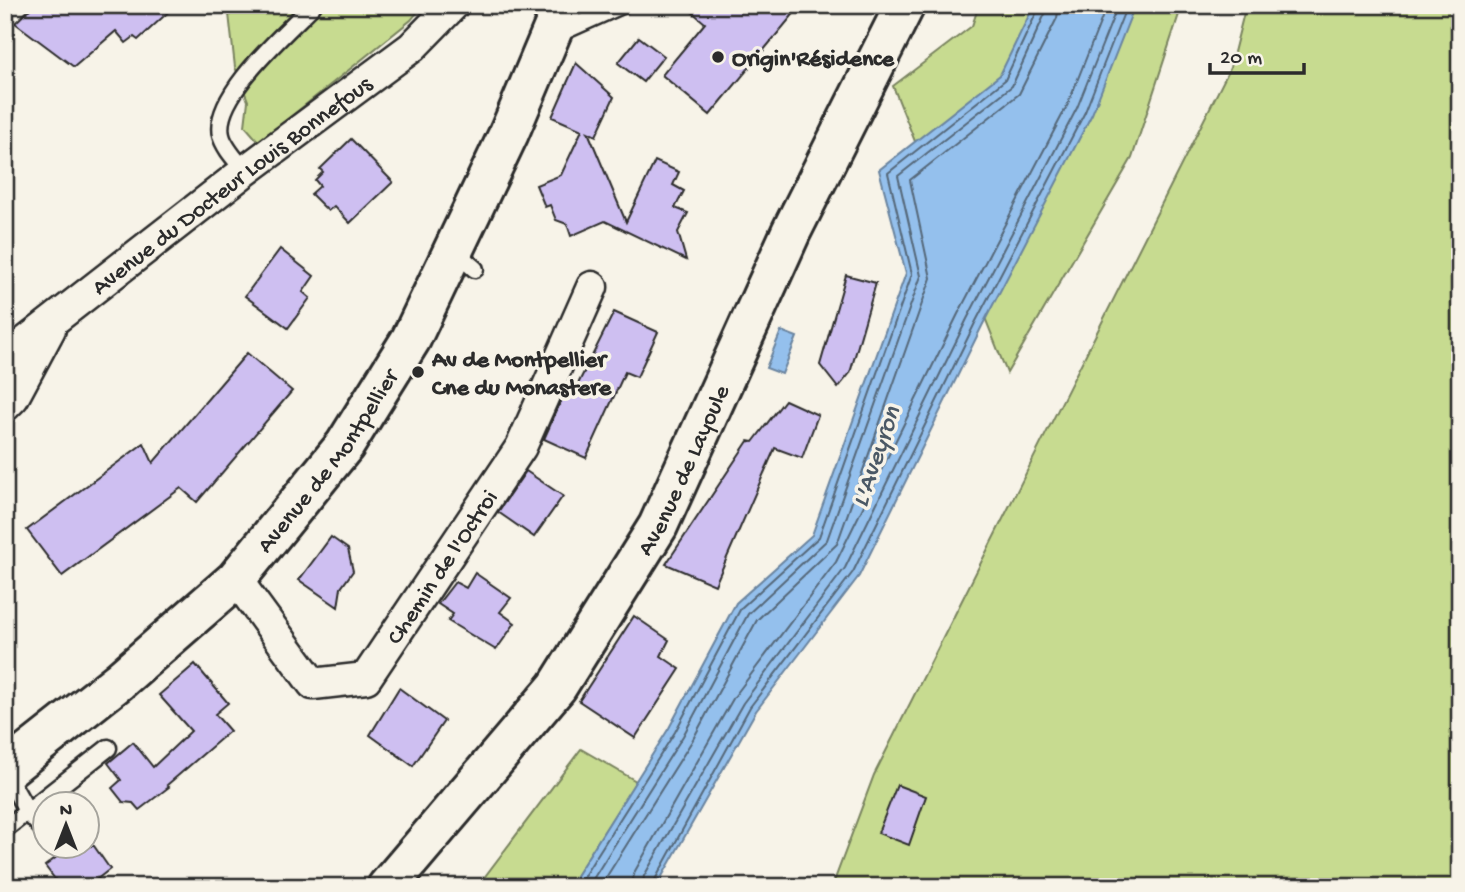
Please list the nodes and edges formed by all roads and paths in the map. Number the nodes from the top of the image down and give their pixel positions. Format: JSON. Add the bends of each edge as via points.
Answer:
{"nodes":[{"id":1,"x":313,"y":5,"type":"edge"},
{"id":2,"x":453,"y":5,"type":"edge"},
{"id":3,"x":622,"y":5,"type":"edge"},
{"id":4,"x":905,"y":5,"type":"edge"},
{"id":5,"x":556,"y":21,"type":"edge"},
{"id":6,"x":245,"y":172,"type":"junction"},
{"id":7,"x":592,"y":287,"type":"dead end"},
{"id":8,"x":57,"y":316,"type":"junction"},
{"id":9,"x":5,"y":358,"type":"edge"},
{"id":10,"x":5,"y":406,"type":"edge"},
{"id":11,"x":236,"y":579,"type":"junction"},
{"id":12,"x":108,"y":748,"type":"dead end"},
{"id":13,"x":5,"y":771,"type":"edge"},
{"id":14,"x":27,"y":811,"type":"junction"},
{"id":15,"x":32,"y":817,"type":"edge"},
{"id":16,"x":5,"y":830,"type":"edge"},
{"id":17,"x":387,"y":887,"type":"edge"}],
"edges":[{"from":1,"to":6,"type":"lane","via":[[228,101],[221,139]]},
{"from":2,"to":6,"type":"street","name":"Avenue du Docteur Louis Bonnefous","via":[[412,47]]},
{"from":3,"to":5,"type":"lane"},
{"from":4,"to":17,"type":"street","name":"Avenue de Layoule","via":[[791,232],[658,526],[557,687]]},
{"from":5,"to":11,"type":"street","name":"Avenue de Montpellier","via":[[509,133],[464,260],[421,346]]},
{"from":6,"to":8,"type":"street","name":"Avenue du Docteur Louis Bonnefous"},
{"from":7,"to":11,"type":"street","name":"Chemin de l'Octroi","via":[[521,447],[366,678],[313,684]]},
{"from":8,"to":9,"type":"street","name":"Avenue du Docteur Louis Bonnefous"},
{"from":8,"to":10,"type":"street"},
{"from":11,"to":13,"type":"street","name":"Avenue de Montpellier","via":[[119,681]]},
{"from":12,"to":14,"type":"lane"},
{"from":13,"to":14,"type":"lane"},
{"from":14,"to":15,"type":"lane"},
{"from":14,"to":16,"type":"lane"}]}
